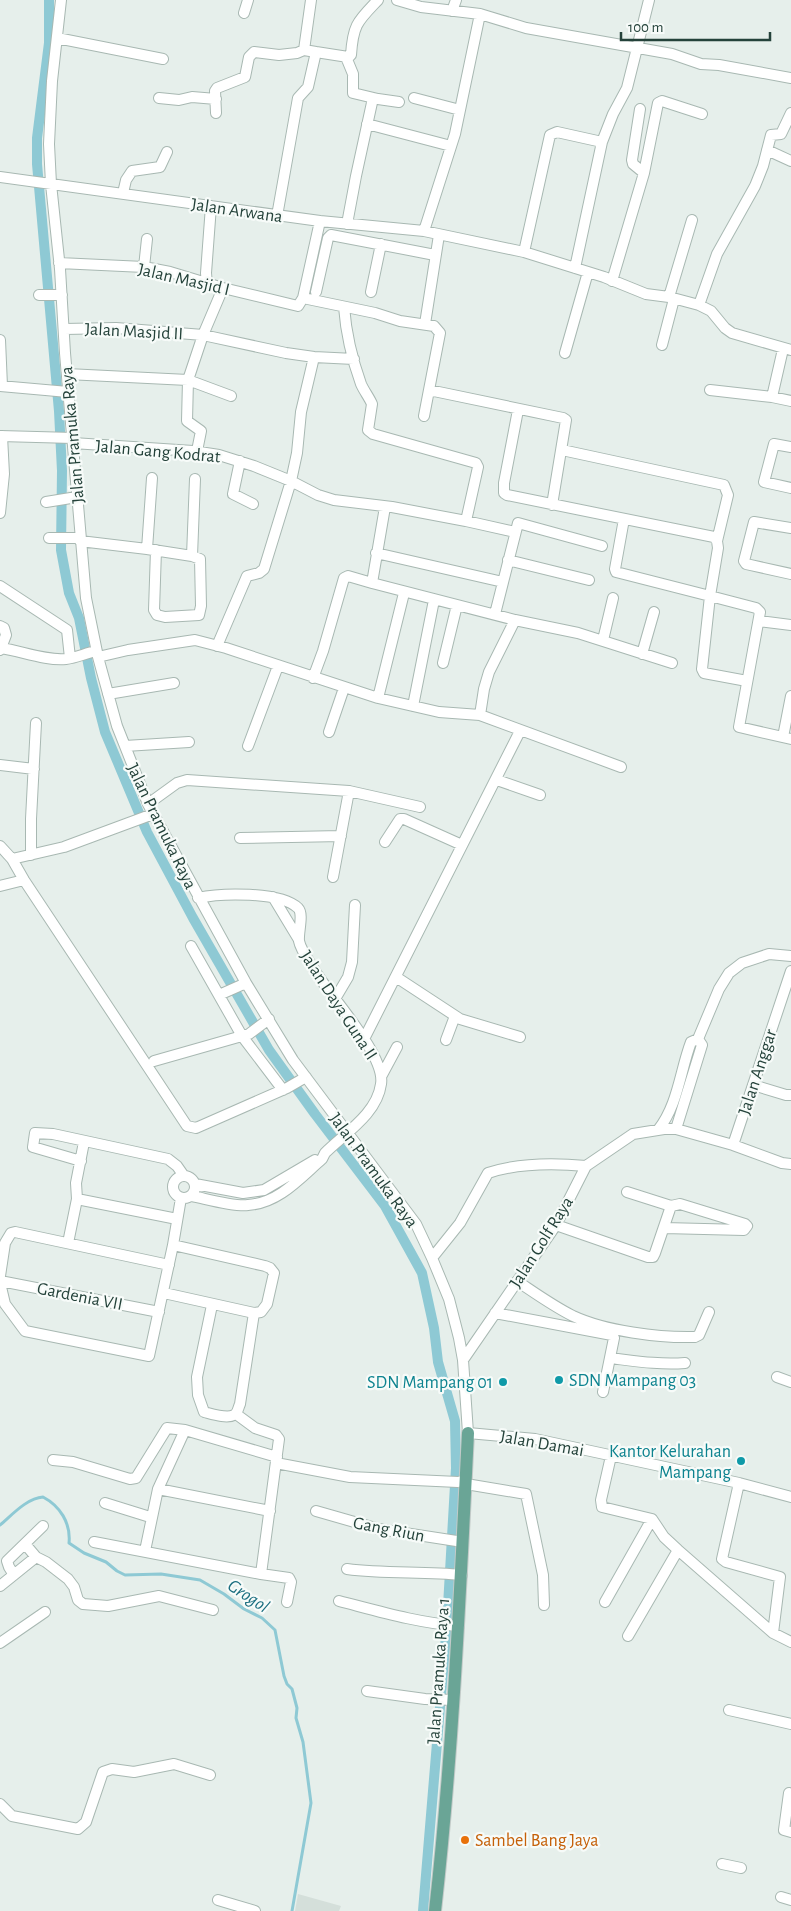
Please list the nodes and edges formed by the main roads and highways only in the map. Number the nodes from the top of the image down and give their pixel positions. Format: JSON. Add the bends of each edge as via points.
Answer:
{"nodes":[{"id":1,"x":468,"y":1433,"type":"road end"},
{"id":2,"x":435,"y":1911,"type":"edge"}],
"edges":[{"from":1,"to":2,"type":"main road","name":"Jalan Pramuka Raya 1","via":[[460,1482],[456,1541],[459,1575],[444,1700],[450,1768]]}]}
